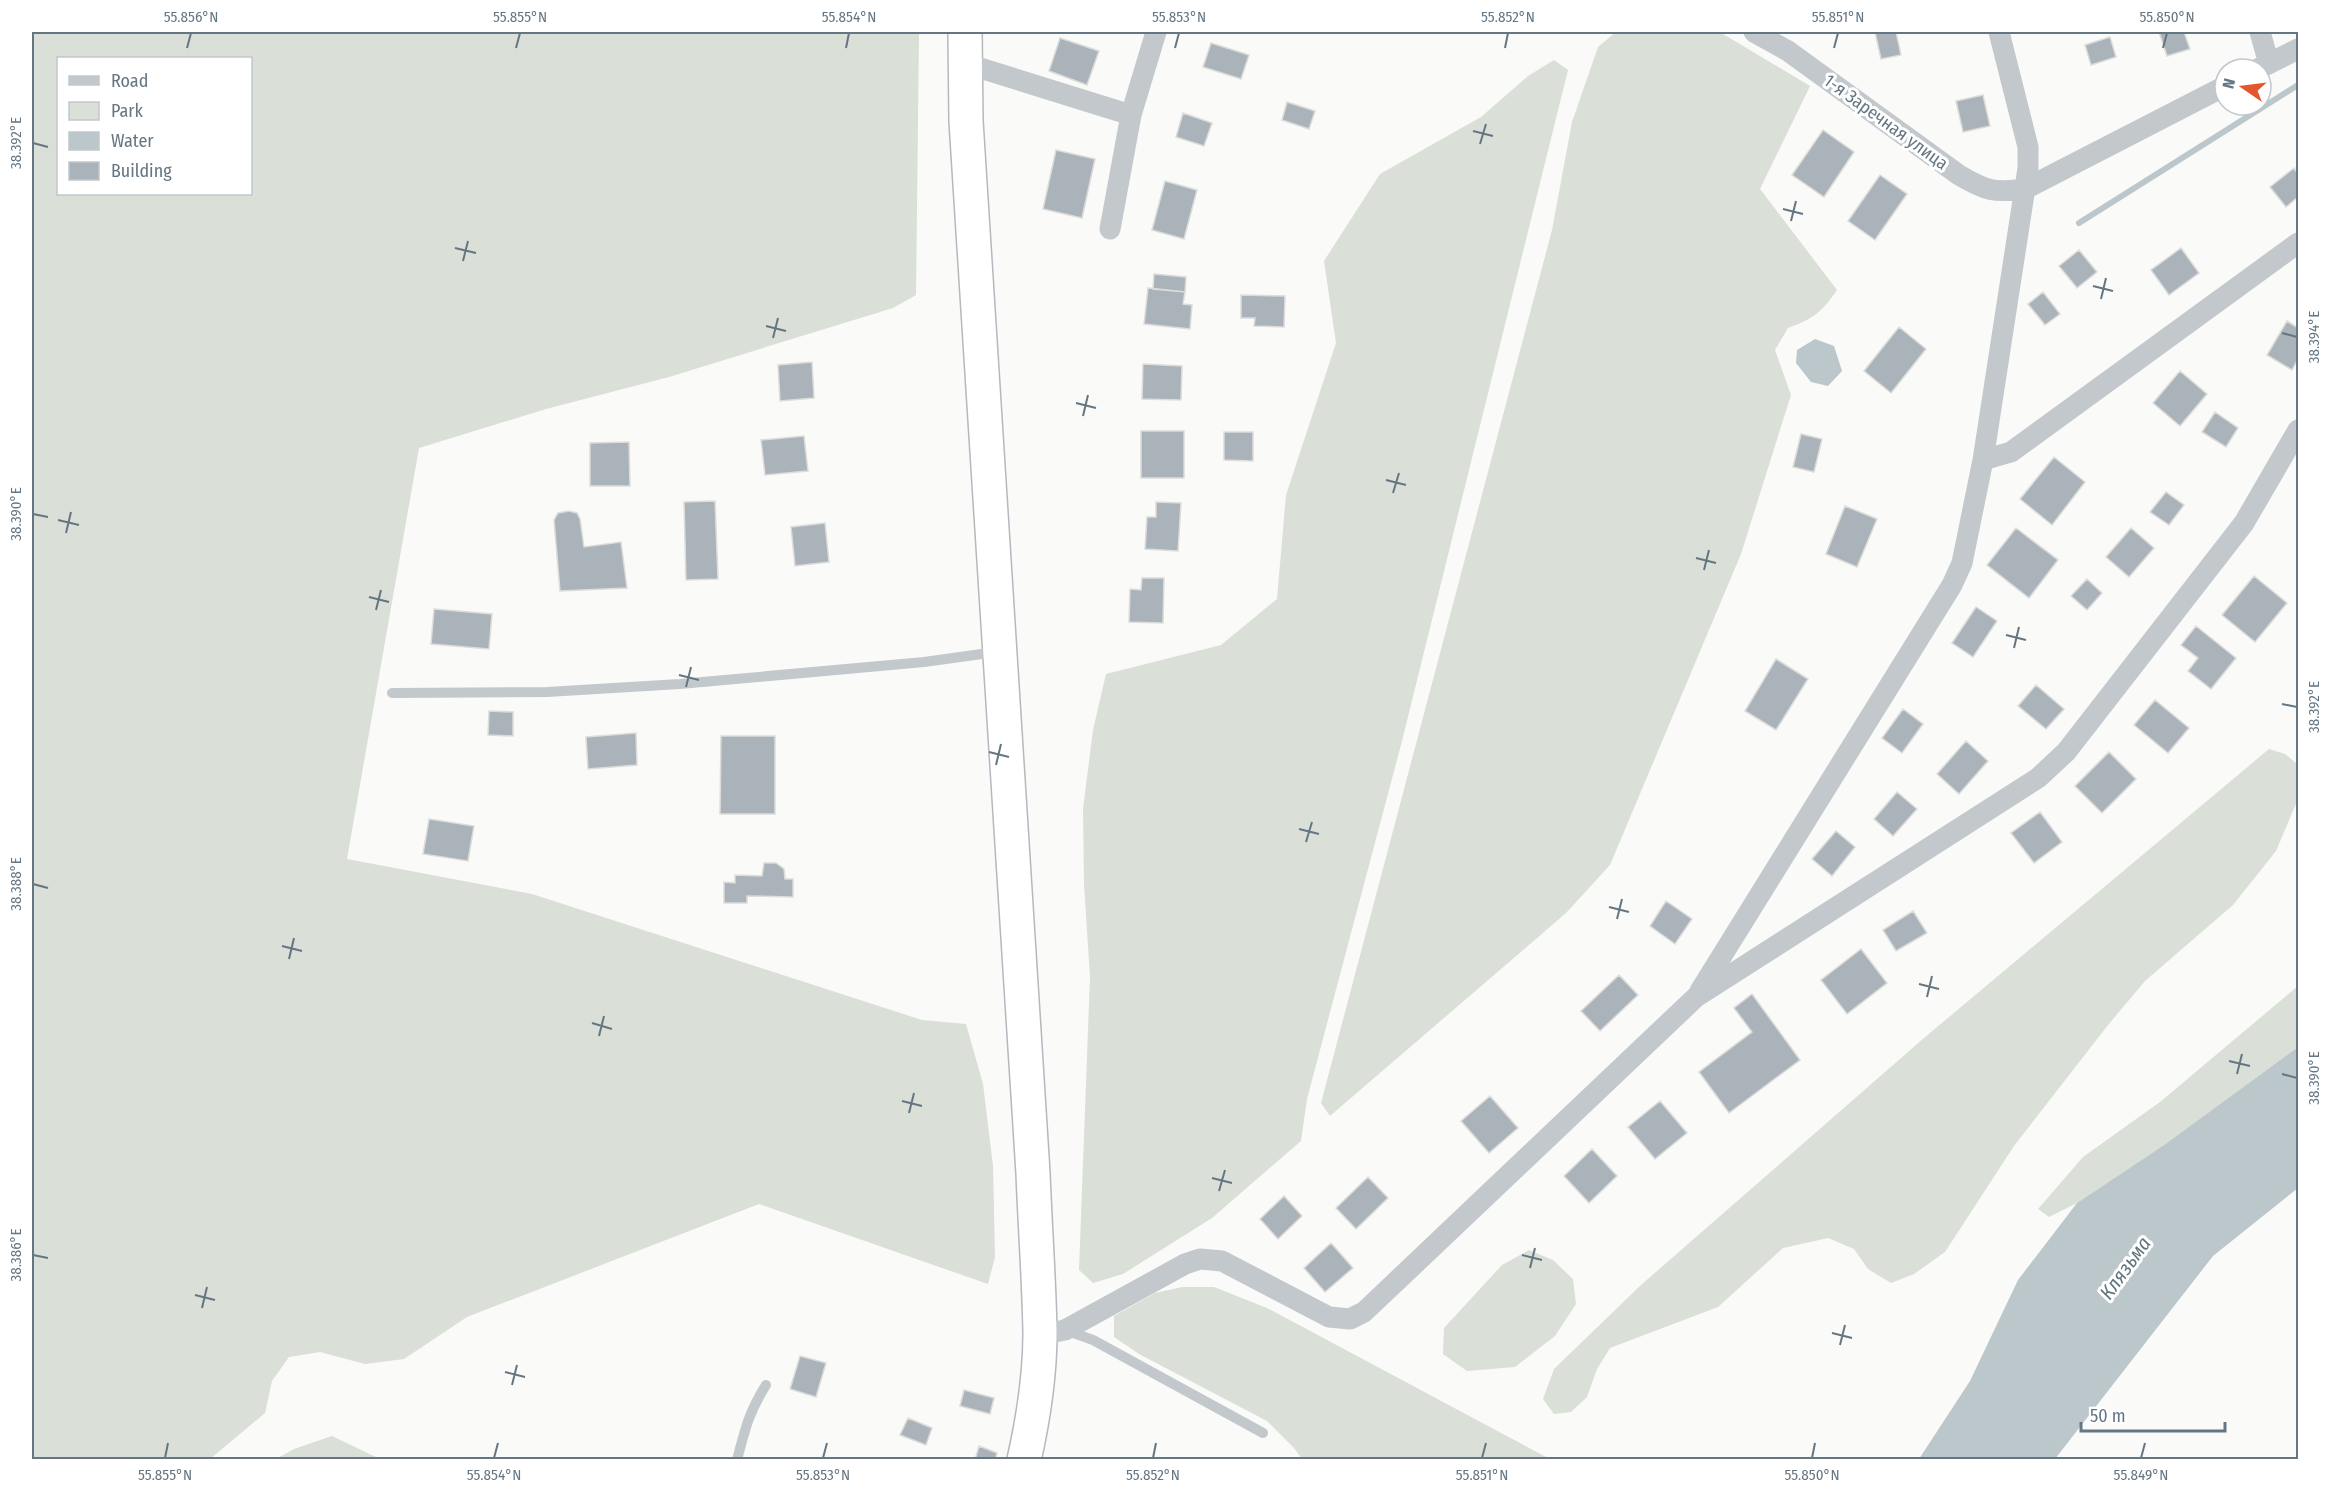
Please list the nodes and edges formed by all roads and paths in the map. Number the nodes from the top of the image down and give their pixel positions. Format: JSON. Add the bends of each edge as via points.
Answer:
{"nodes":[{"id":1,"x":1156,"y":32,"type":"edge"},
{"id":2,"x":1754,"y":32,"type":"edge"},
{"id":3,"x":1999,"y":32,"type":"edge"},
{"id":4,"x":2260,"y":32,"type":"edge"},
{"id":5,"x":964,"y":47,"type":"edge"},
{"id":6,"x":2298,"y":49,"type":"edge"},
{"id":7,"x":2262,"y":57,"type":"edge"},
{"id":8,"x":2273,"y":61,"type":"edge"},
{"id":9,"x":2213,"y":92,"type":"edge"},
{"id":10,"x":1131,"y":115,"type":"junction"},
{"id":11,"x":2025,"y":189,"type":"junction"},
{"id":12,"x":1110,"y":230,"type":"dead end"},
{"id":13,"x":2298,"y":243,"type":"edge"},
{"id":14,"x":2298,"y":430,"type":"edge"},
{"id":15,"x":1983,"y":460,"type":"junction"},
{"id":16,"x":999,"y":651,"type":"junction"},
{"id":17,"x":392,"y":693,"type":"dead end"},
{"id":18,"x":1696,"y":997,"type":"junction"},
{"id":19,"x":1052,"y":1332,"type":"junction"},
{"id":20,"x":766,"y":1385,"type":"dead end"},
{"id":21,"x":1263,"y":1433,"type":"dead end"},
{"id":22,"x":737,"y":1460,"type":"edge"},
{"id":23,"x":1024,"y":1460,"type":"edge"}],
"edges":[{"from":1,"to":10,"type":"street"},
{"from":2,"to":11,"type":"street","name":"1-я Заречная улица","via":[[1788,51],[1979,187],[1999,192]]},
{"from":3,"to":11,"type":"street","via":[[2028,147]]},
{"from":4,"to":7,"type":"street"},
{"from":5,"to":10,"type":"street"},
{"from":5,"to":16,"type":"highway"},
{"from":6,"to":8,"type":"street"},
{"from":9,"to":11,"type":"street"},
{"from":10,"to":12,"type":"street"},
{"from":11,"to":15,"type":"street"},
{"from":13,"to":15,"type":"street","via":[[2011,452]]},
{"from":14,"to":18,"type":"street","via":[[2244,523],[2066,752],[2038,778]]},
{"from":15,"to":18,"type":"street","via":[[1962,563],[1952,585]]},
{"from":16,"to":17,"type":"lane","via":[[924,662],[680,684],[547,692]]},
{"from":16,"to":19,"type":"highway","via":[[1033,1173]]},
{"from":18,"to":19,"type":"street","via":[[1364,1312],[1350,1319],[1329,1317],[1222,1261],[1200,1259]]},
{"from":19,"to":21,"type":"lane","via":[[1093,1341]]},
{"from":19,"to":23,"type":"highway"},
{"from":20,"to":22,"type":"lane","via":[[745,1426]]}]}
